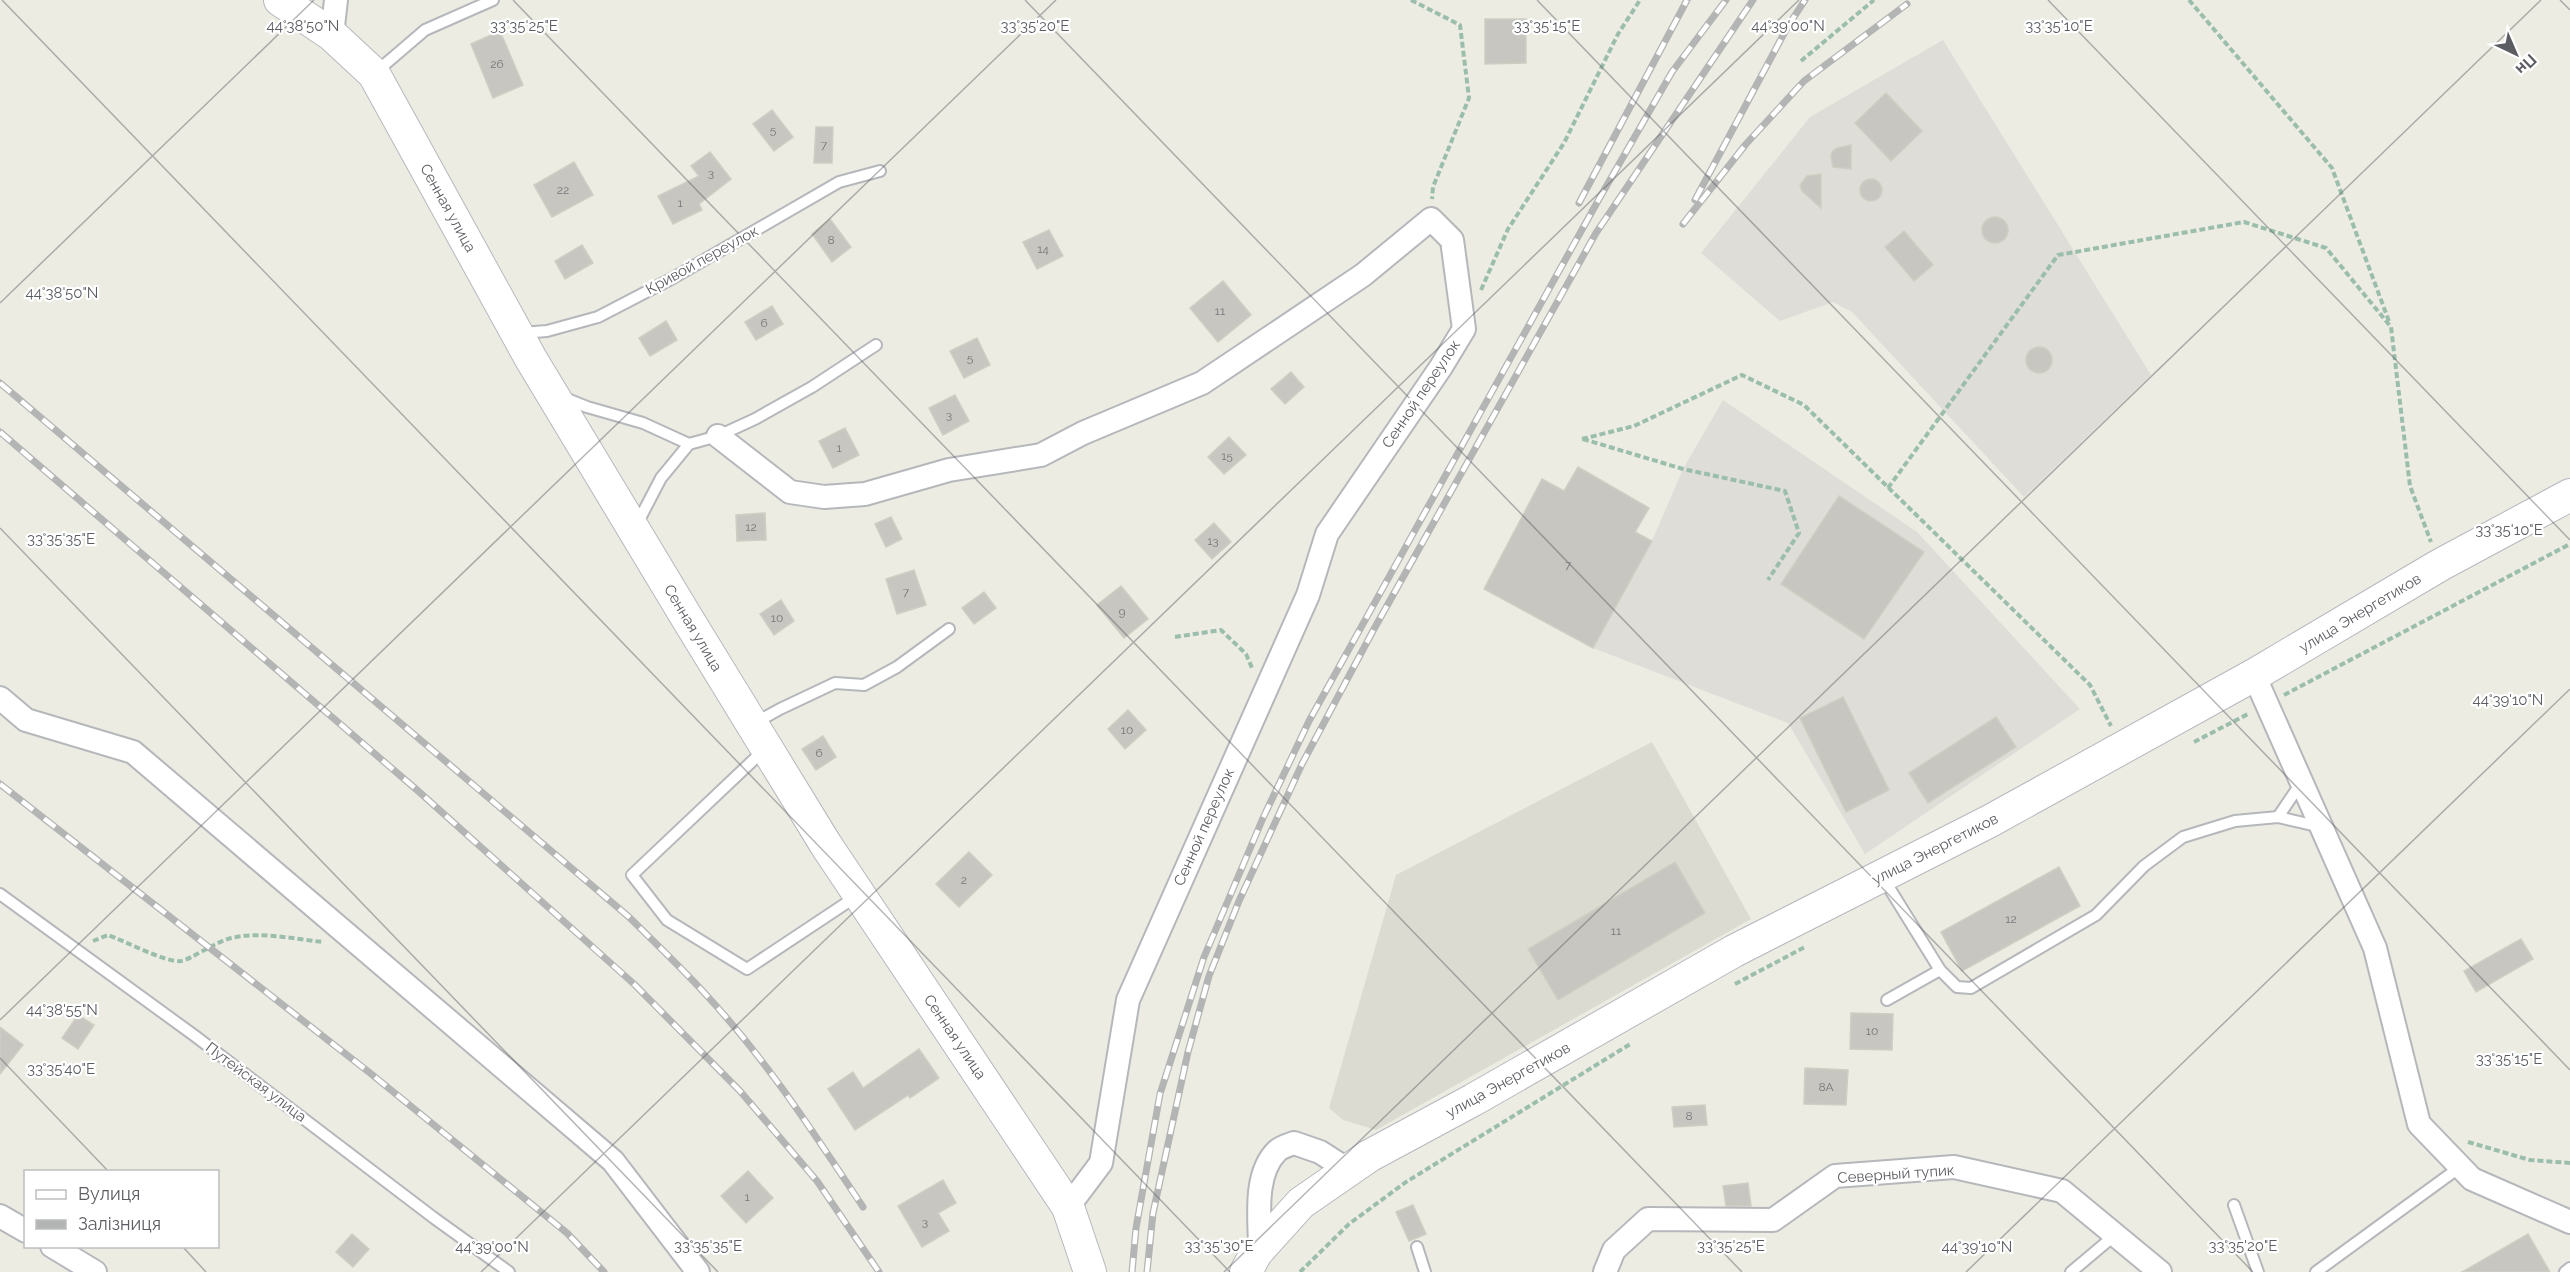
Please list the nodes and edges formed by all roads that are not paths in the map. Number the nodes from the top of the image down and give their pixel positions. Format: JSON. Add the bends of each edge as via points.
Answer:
{"nodes":[{"id":1,"x":280,"y":0,"type":"edge"},
{"id":2,"x":336,"y":0,"type":"edge"},
{"id":3,"x":493,"y":0,"type":"edge"},
{"id":4,"x":332,"y":35,"type":"junction"},
{"id":5,"x":374,"y":74,"type":"junction"},
{"id":6,"x":880,"y":171,"type":"dead end"},
{"id":7,"x":518,"y":333,"type":"junction"},
{"id":8,"x":876,"y":345,"type":"dead end"},
{"id":9,"x":551,"y":392,"type":"junction"},
{"id":10,"x":718,"y":436,"type":"junction"},
{"id":11,"x":689,"y":444,"type":"junction"},
{"id":12,"x":2570,"y":495,"type":"edge"},
{"id":13,"x":634,"y":530,"type":"junction"},
{"id":14,"x":949,"y":629,"type":"dead end"},
{"id":15,"x":2254,"y":675,"type":"junction"},
{"id":16,"x":0,"y":698,"type":"edge"},
{"id":17,"x":759,"y":736,"type":"junction"},
{"id":18,"x":2302,"y":783,"type":"junction"},
{"id":19,"x":2278,"y":817,"type":"junction"},
{"id":20,"x":2321,"y":827,"type":"junction"},
{"id":21,"x":1881,"y":876,"type":"junction"},
{"id":22,"x":0,"y":894,"type":"edge"},
{"id":23,"x":859,"y":895,"type":"junction"},
{"id":24,"x":1940,"y":970,"type":"junction"},
{"id":25,"x":1887,"y":1000,"type":"dead end"},
{"id":26,"x":2460,"y":1167,"type":"junction"},
{"id":27,"x":1348,"y":1170,"type":"junction"},
{"id":28,"x":2234,"y":1205,"type":"dead end"},
{"id":29,"x":1068,"y":1207,"type":"junction"},
{"id":30,"x":0,"y":1216,"type":"edge"},
{"id":31,"x":2570,"y":1222,"type":"edge"},
{"id":32,"x":24,"y":1230,"type":"edge"},
{"id":33,"x":2115,"y":1235,"type":"junction"},
{"id":34,"x":1417,"y":1247,"type":"dead end"},
{"id":35,"x":55,"y":1248,"type":"edge"},
{"id":36,"x":1253,"y":1261,"type":"edge"},
{"id":37,"x":2570,"y":1268,"type":"edge"},
{"id":38,"x":505,"y":1271,"type":"edge"},
{"id":39,"x":95,"y":1272,"type":"edge"},
{"id":40,"x":698,"y":1272,"type":"edge"},
{"id":41,"x":1090,"y":1272,"type":"edge"},
{"id":42,"x":1425,"y":1272,"type":"edge"},
{"id":43,"x":1605,"y":1272,"type":"edge"},
{"id":44,"x":2071,"y":1272,"type":"edge"},
{"id":45,"x":2160,"y":1272,"type":"edge"},
{"id":46,"x":2258,"y":1272,"type":"edge"},
{"id":47,"x":2316,"y":1272,"type":"edge"},
{"id":48,"x":2565,"y":1272,"type":"edge"}],
"edges":[{"from":1,"to":4,"type":"main road","name":"Сенная улица"},
{"from":2,"to":4,"type":"street"},
{"from":3,"to":5,"type":"lane","via":[[425,30]]},
{"from":4,"to":5,"type":"main road","name":"Сенная улица"},
{"from":5,"to":7,"type":"main road","name":"Сенная улица"},
{"from":6,"to":7,"type":"lane","name":"Кривой переулок","via":[[839,182],[674,278],[598,317],[547,331]]},
{"from":7,"to":9,"type":"main road","name":"Сенная улица"},
{"from":8,"to":10,"type":"lane","via":[[812,387]]},
{"from":9,"to":11,"type":"lane","via":[[643,423]]},
{"from":9,"to":13,"type":"main road","name":"Сенная улица"},
{"from":10,"to":11,"type":"lane"},
{"from":10,"to":29,"type":"street","name":"Сенной переулок","via":[[790,492],[824,496],[865,494],[949,470],[1041,455],[1202,383],[1363,274],[1431,219],[1452,240],[1464,329],[1327,534],[1308,595],[1128,1000],[1101,1163]]},
{"from":11,"to":13,"type":"lane","via":[[660,478]]},
{"from":12,"to":15,"type":"main road","name":"улица Энергетиков","via":[[2440,565]]},
{"from":13,"to":17,"type":"main road","name":"Сенная улица"},
{"from":14,"to":17,"type":"lane","via":[[897,667],[864,685],[835,683],[780,709]]},
{"from":15,"to":18,"type":"street"},
{"from":15,"to":21,"type":"main road","name":"улица Энергетиков","via":[[1990,821]]},
{"from":16,"to":40,"type":"street","via":[[26,720],[133,752],[613,1161]]},
{"from":17,"to":23,"type":"main road","name":"Сенная улица"},
{"from":17,"to":23,"type":"lane","via":[[632,875],[667,920],[747,969]]},
{"from":18,"to":19,"type":"lane"},
{"from":18,"to":20,"type":"street"},
{"from":19,"to":20,"type":"lane"},
{"from":19,"to":24,"type":"lane","via":[[2235,821],[2182,837],[2144,867],[2096,915],[1971,988],[1957,987]]},
{"from":20,"to":26,"type":"street","via":[[2375,948],[2419,1124]]},
{"from":21,"to":24,"type":"lane"},
{"from":21,"to":27,"type":"main road","name":"улица Энергетиков","via":[[1734,951]]},
{"from":22,"to":38,"type":"lane","name":"Путейская улица"},
{"from":23,"to":29,"type":"main road","name":"Сенная улица"},
{"from":24,"to":25,"type":"lane"},
{"from":26,"to":31,"type":"street","via":[[2472,1179]]},
{"from":26,"to":47,"type":"lane"},
{"from":27,"to":36,"type":"main road","name":"улица Энергетиков","via":[[1301,1203]]},
{"from":27,"to":36,"type":"street","via":[[1320,1152],[1294,1143],[1278,1150],[1265,1170]]},
{"from":28,"to":46,"type":"lane"},
{"from":29,"to":41,"type":"main road","name":"Сенная улица"},
{"from":30,"to":32,"type":"street"},
{"from":33,"to":43,"type":"street","name":"Северный тупик","via":[[2062,1191],[1954,1167],[1883,1172],[1835,1176],[1773,1220],[1648,1219],[1614,1250]]},
{"from":33,"to":44,"type":"lane"},
{"from":33,"to":45,"type":"street","name":"Северный тупик"},
{"from":34,"to":42,"type":"lane"},
{"from":35,"to":39,"type":"street"},
{"from":37,"to":48,"type":"lane"}]}
